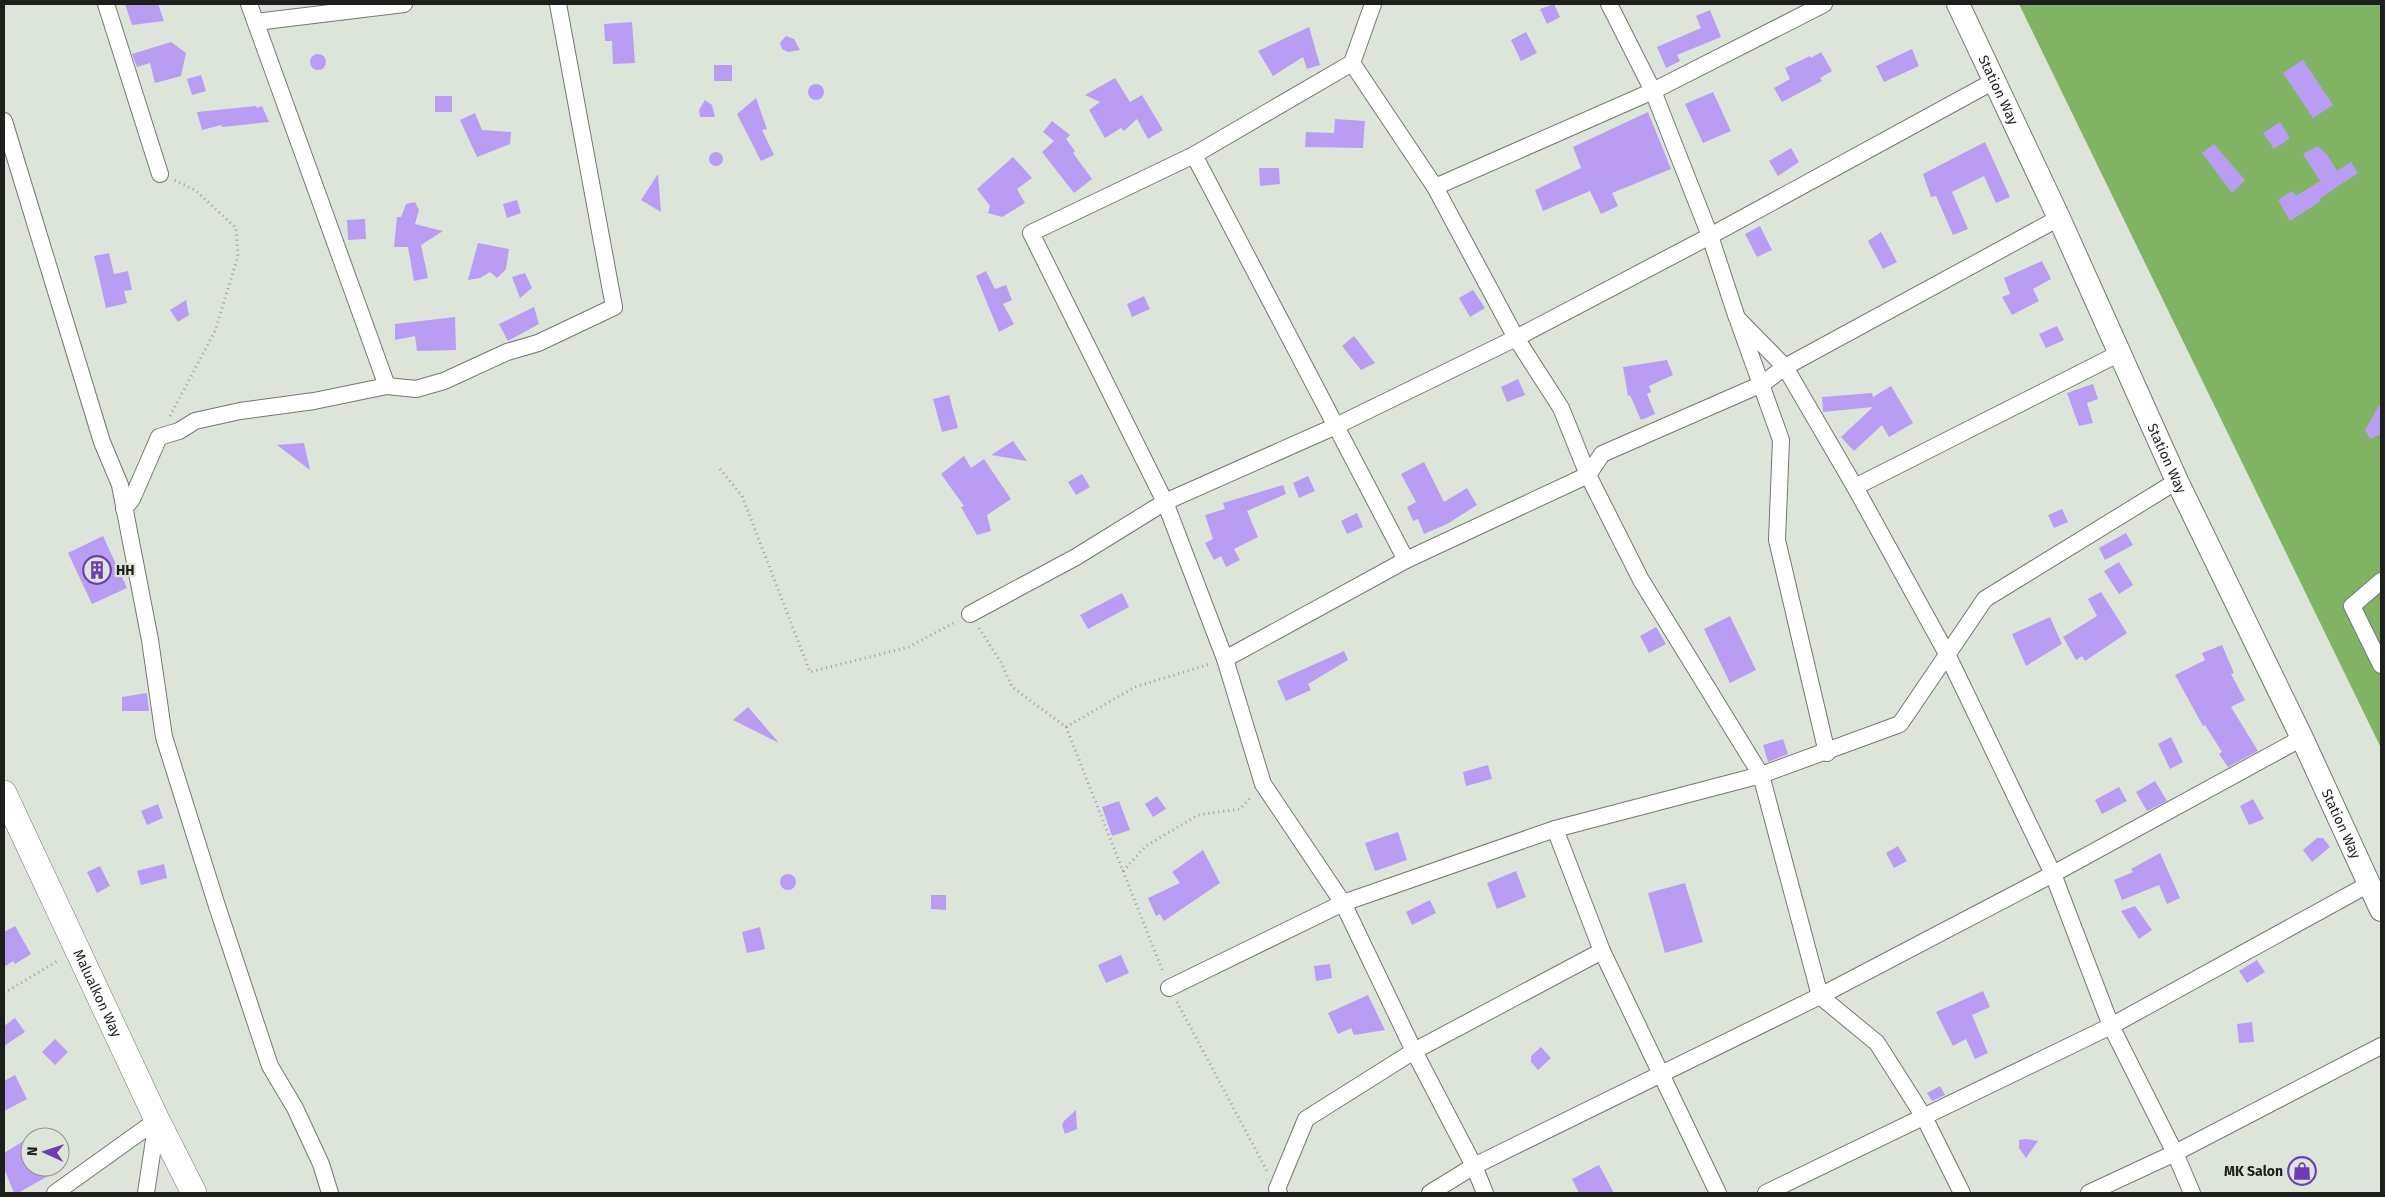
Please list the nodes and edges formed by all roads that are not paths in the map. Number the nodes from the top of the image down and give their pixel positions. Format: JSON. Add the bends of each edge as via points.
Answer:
{"nodes":[{"id":1,"x":106,"y":4,"type":"edge"},
{"id":2,"x":249,"y":4,"type":"edge"},
{"id":3,"x":404,"y":4,"type":"edge"},
{"id":4,"x":558,"y":4,"type":"edge"},
{"id":5,"x":1373,"y":4,"type":"edge"},
{"id":6,"x":1609,"y":4,"type":"edge"},
{"id":7,"x":1824,"y":4,"type":"edge"},
{"id":8,"x":1958,"y":4,"type":"edge"},
{"id":9,"x":256,"y":22,"type":"junction"},
{"id":10,"x":1352,"y":63,"type":"junction"},
{"id":11,"x":1994,"y":81,"type":"junction"},
{"id":12,"x":1653,"y":91,"type":"junction"},
{"id":13,"x":4,"y":121,"type":"edge"},
{"id":14,"x":1194,"y":155,"type":"junction"},
{"id":15,"x":160,"y":174,"type":"road end"},
{"id":16,"x":1435,"y":187,"type":"junction"},
{"id":17,"x":2059,"y":218,"type":"junction"},
{"id":18,"x":1710,"y":236,"type":"junction"},
{"id":19,"x":1737,"y":318,"type":"junction"},
{"id":20,"x":1516,"y":338,"type":"junction"},
{"id":21,"x":2120,"y":353,"type":"junction"},
{"id":22,"x":1785,"y":367,"type":"junction"},
{"id":23,"x":1762,"y":384,"type":"junction"},
{"id":24,"x":386,"y":386,"type":"junction"},
{"id":25,"x":1336,"y":426,"type":"junction"},
{"id":26,"x":1588,"y":475,"type":"junction"},
{"id":27,"x":2177,"y":481,"type":"junction"},
{"id":28,"x":1855,"y":487,"type":"junction"},
{"id":29,"x":1165,"y":502,"type":"junction"},
{"id":30,"x":124,"y":509,"type":"junction"},
{"id":31,"x":1406,"y":560,"type":"junction"},
{"id":32,"x":2381,"y":581,"type":"edge"},
{"id":33,"x":970,"y":614,"type":"road end"},
{"id":34,"x":1947,"y":654,"type":"junction"},
{"id":35,"x":1225,"y":659,"type":"junction"},
{"id":36,"x":2381,"y":665,"type":"edge"},
{"id":37,"x":2302,"y":738,"type":"junction"},
{"id":38,"x":1827,"y":753,"type":"junction"},
{"id":39,"x":1761,"y":775,"type":"junction"},
{"id":40,"x":4,"y":793,"type":"edge"},
{"id":41,"x":1555,"y":829,"type":"junction"},
{"id":42,"x":2053,"y":874,"type":"junction"},
{"id":43,"x":2368,"y":884,"type":"junction"},
{"id":44,"x":1343,"y":903,"type":"junction"},
{"id":45,"x":2381,"y":910,"type":"edge"},
{"id":46,"x":1602,"y":952,"type":"junction"},
{"id":47,"x":1169,"y":988,"type":"road end"},
{"id":48,"x":1820,"y":996,"type":"junction"},
{"id":49,"x":2110,"y":1026,"type":"junction"},
{"id":50,"x":2381,"y":1046,"type":"edge"},
{"id":51,"x":1414,"y":1051,"type":"junction"},
{"id":52,"x":1661,"y":1074,"type":"junction"},
{"id":53,"x":1924,"y":1117,"type":"junction"},
{"id":54,"x":157,"y":1120,"type":"junction"},
{"id":55,"x":2175,"y":1153,"type":"junction"},
{"id":56,"x":1474,"y":1166,"type":"junction"},
{"id":57,"x":1278,"y":1191,"type":"edge"},
{"id":58,"x":55,"y":1193,"type":"edge"},
{"id":59,"x":146,"y":1193,"type":"edge"},
{"id":60,"x":194,"y":1193,"type":"edge"},
{"id":61,"x":330,"y":1193,"type":"edge"},
{"id":62,"x":1430,"y":1193,"type":"edge"},
{"id":63,"x":1485,"y":1193,"type":"edge"},
{"id":64,"x":1718,"y":1193,"type":"edge"},
{"id":65,"x":1766,"y":1193,"type":"edge"},
{"id":66,"x":1962,"y":1193,"type":"edge"},
{"id":67,"x":2090,"y":1193,"type":"edge"},
{"id":68,"x":2192,"y":1193,"type":"edge"}],
"edges":[{"from":1,"to":15,"type":"street"},
{"from":2,"to":9,"type":"street"},
{"from":3,"to":9,"type":"street"},
{"from":4,"to":24,"type":"street","via":[[614,307],[538,343],[507,352],[444,381],[416,389]]},
{"from":5,"to":10,"type":"street"},
{"from":6,"to":12,"type":"street"},
{"from":7,"to":12,"type":"street"},
{"from":8,"to":11,"type":"main road","name":"Station Way"},
{"from":9,"to":24,"type":"street"},
{"from":10,"to":14,"type":"street"},
{"from":10,"to":16,"type":"street"},
{"from":11,"to":17,"type":"main road","name":"Station Way"},
{"from":11,"to":18,"type":"street"},
{"from":12,"to":16,"type":"street"},
{"from":12,"to":18,"type":"street"},
{"from":13,"to":30,"type":"street","via":[[102,442],[120,485]]},
{"from":14,"to":25,"type":"street"},
{"from":14,"to":29,"type":"street","via":[[1031,233]]},
{"from":16,"to":20,"type":"street"},
{"from":17,"to":21,"type":"main road","name":"Station Way"},
{"from":17,"to":22,"type":"street"},
{"from":18,"to":19,"type":"street"},
{"from":18,"to":20,"type":"street"},
{"from":19,"to":22,"type":"street"},
{"from":19,"to":23,"type":"street"},
{"from":20,"to":25,"type":"street"},
{"from":20,"to":26,"type":"street","via":[[1561,408]]},
{"from":21,"to":27,"type":"main road","name":"Station Way"},
{"from":21,"to":28,"type":"street"},
{"from":22,"to":23,"type":"street"},
{"from":22,"to":28,"type":"street"},
{"from":23,"to":26,"type":"street","via":[[1602,454]]},
{"from":23,"to":38,"type":"street","via":[[1780,440],[1776,540]]},
{"from":24,"to":30,"type":"street","via":[[196,421],[159,437],[132,499]]},
{"from":25,"to":29,"type":"street"},
{"from":25,"to":31,"type":"street"},
{"from":26,"to":31,"type":"street"},
{"from":26,"to":39,"type":"street","via":[[1641,580]]},
{"from":27,"to":34,"type":"street","via":[[1985,599]]},
{"from":27,"to":37,"type":"main road","name":"Station Way"},
{"from":28,"to":34,"type":"street"},
{"from":29,"to":33,"type":"street","via":[[1076,557]]},
{"from":29,"to":35,"type":"street"},
{"from":30,"to":61,"type":"street","via":[[150,640],[164,737],[270,1066],[314,1148]]},
{"from":31,"to":35,"type":"street"},
{"from":32,"to":36,"type":"street","via":[[2352,606]]},
{"from":34,"to":38,"type":"street","via":[[1900,724]]},
{"from":34,"to":42,"type":"street"},
{"from":35,"to":44,"type":"street","via":[[1263,784]]},
{"from":37,"to":42,"type":"street"},
{"from":37,"to":43,"type":"main road","name":"Station Way"},
{"from":38,"to":39,"type":"street"},
{"from":39,"to":41,"type":"street"},
{"from":39,"to":48,"type":"street"},
{"from":40,"to":54,"type":"main road","name":"Malualkon Way"},
{"from":41,"to":44,"type":"street"},
{"from":41,"to":46,"type":"street"},
{"from":42,"to":48,"type":"street"},
{"from":42,"to":49,"type":"street"},
{"from":43,"to":45,"type":"main road","name":"Station Way"},
{"from":43,"to":49,"type":"street"},
{"from":44,"to":47,"type":"street"},
{"from":44,"to":51,"type":"street"},
{"from":46,"to":51,"type":"street"},
{"from":46,"to":52,"type":"street"},
{"from":48,"to":52,"type":"street"},
{"from":48,"to":53,"type":"street","via":[[1877,1043]]},
{"from":49,"to":53,"type":"street"},
{"from":49,"to":55,"type":"street"},
{"from":50,"to":55,"type":"street"},
{"from":51,"to":56,"type":"street"},
{"from":51,"to":57,"type":"street","via":[[1306,1119]]},
{"from":52,"to":56,"type":"street"},
{"from":52,"to":64,"type":"street"},
{"from":53,"to":65,"type":"street"},
{"from":53,"to":66,"type":"street"},
{"from":54,"to":58,"type":"street"},
{"from":54,"to":59,"type":"street"},
{"from":54,"to":60,"type":"main road","name":"Malualkon Way"},
{"from":55,"to":67,"type":"street"},
{"from":55,"to":68,"type":"street"},
{"from":56,"to":62,"type":"street"},
{"from":56,"to":63,"type":"street"}]}
